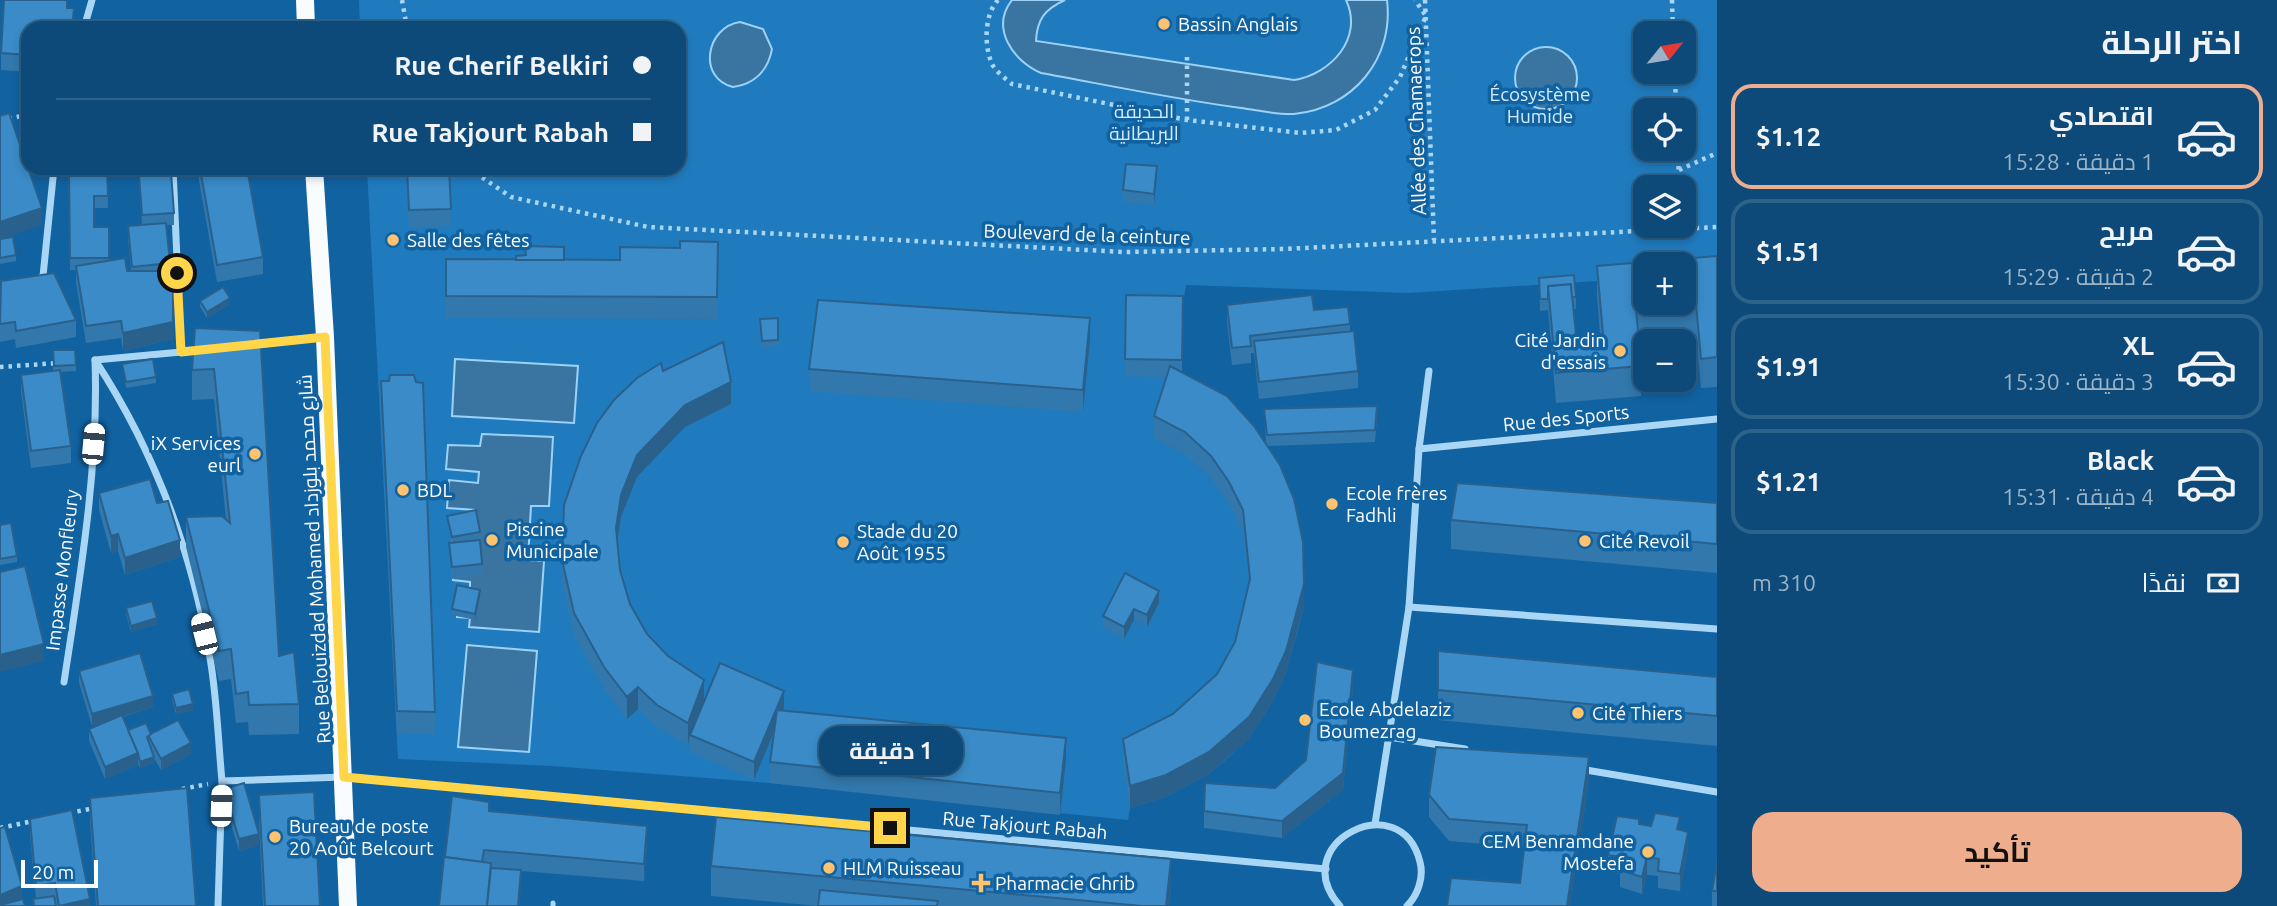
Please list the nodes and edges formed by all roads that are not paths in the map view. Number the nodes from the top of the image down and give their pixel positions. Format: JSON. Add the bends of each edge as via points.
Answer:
{"nodes":[{"id":1,"x":92,"y":0,"type":"edge"},
{"id":2,"x":305,"y":0,"type":"edge"},
{"id":3,"x":86,"y":21,"type":"edge"},
{"id":4,"x":306,"y":21,"type":"edge"},
{"id":5,"x":53,"y":175,"type":"edge"},
{"id":6,"x":173,"y":175,"type":"edge"},
{"id":7,"x":314,"y":175,"type":"edge"},
{"id":8,"x":28,"y":284,"type":"edge"},
{"id":9,"x":325,"y":337,"type":"junction"},
{"id":10,"x":246,"y":345,"type":"edge"},
{"id":11,"x":207,"y":350,"type":"edge"},
{"id":12,"x":181,"y":352,"type":"junction"},
{"id":13,"x":95,"y":360,"type":"junction"},
{"id":14,"x":1429,"y":371,"type":"dead end"},
{"id":15,"x":1717,"y":419,"type":"edge"},
{"id":16,"x":1419,"y":449,"type":"junction"},
{"id":17,"x":1409,"y":607,"type":"junction"},
{"id":18,"x":1717,"y":629,"type":"edge"},
{"id":19,"x":64,"y":682,"type":"dead end"},
{"id":20,"x":1389,"y":737,"type":"junction"},
{"id":21,"x":1471,"y":751,"type":"edge"},
{"id":22,"x":1567,"y":767,"type":"edge"},
{"id":23,"x":344,"y":777,"type":"junction"},
{"id":24,"x":222,"y":781,"type":"junction"},
{"id":25,"x":1717,"y":792,"type":"edge"},
{"id":26,"x":1375,"y":824,"type":"junction"},
{"id":27,"x":1326,"y":869,"type":"junction"},
{"id":28,"x":219,"y":906,"type":"edge"},
{"id":29,"x":348,"y":906,"type":"edge"},
{"id":30,"x":1340,"y":906,"type":"edge"},
{"id":31,"x":1407,"y":906,"type":"edge"}],
"edges":[{"from":1,"to":3,"type":"street"},
{"from":2,"to":4,"type":"main road"},
{"from":5,"to":8,"type":"street","via":[[43,276]]},
{"from":6,"to":12,"type":"street"},
{"from":7,"to":9,"type":"main road","name":"Rue Belouizdad Mohamed شارع محمد بلوزداد"},
{"from":9,"to":10,"type":"street"},
{"from":9,"to":23,"type":"main road","name":"Rue Belouizdad Mohamed شارع محمد بلوزداد"},
{"from":11,"to":12,"type":"street"},
{"from":12,"to":13,"type":"street"},
{"from":13,"to":19,"type":"street","name":"Impasse Monfleury","via":[[97,396],[82,564]]},
{"from":13,"to":24,"type":"street","via":[[122,401],[174,513],[210,658]]},
{"from":14,"to":16,"type":"street"},
{"from":15,"to":16,"type":"street","name":"Rue des Sports"},
{"from":16,"to":17,"type":"street"},
{"from":17,"to":18,"type":"street"},
{"from":17,"to":20,"type":"street"},
{"from":20,"to":21,"type":"street"},
{"from":20,"to":26,"type":"street"},
{"from":22,"to":25,"type":"street"},
{"from":23,"to":24,"type":"street","name":"Rue Takjourt Rabah"},
{"from":23,"to":27,"type":"street","name":"Rue Takjourt Rabah"},
{"from":23,"to":29,"type":"main road","name":"Rue Belouizdad Mohamed شارع محمد بلوزداد"},
{"from":24,"to":28,"type":"street"},
{"from":26,"to":27,"type":"street","via":[[1352,829],[1339,838]]},
{"from":26,"to":31,"type":"street","via":[[1401,833],[1420,860],[1419,887]]},
{"from":27,"to":30,"type":"street","via":[[1327,885]]}]}
